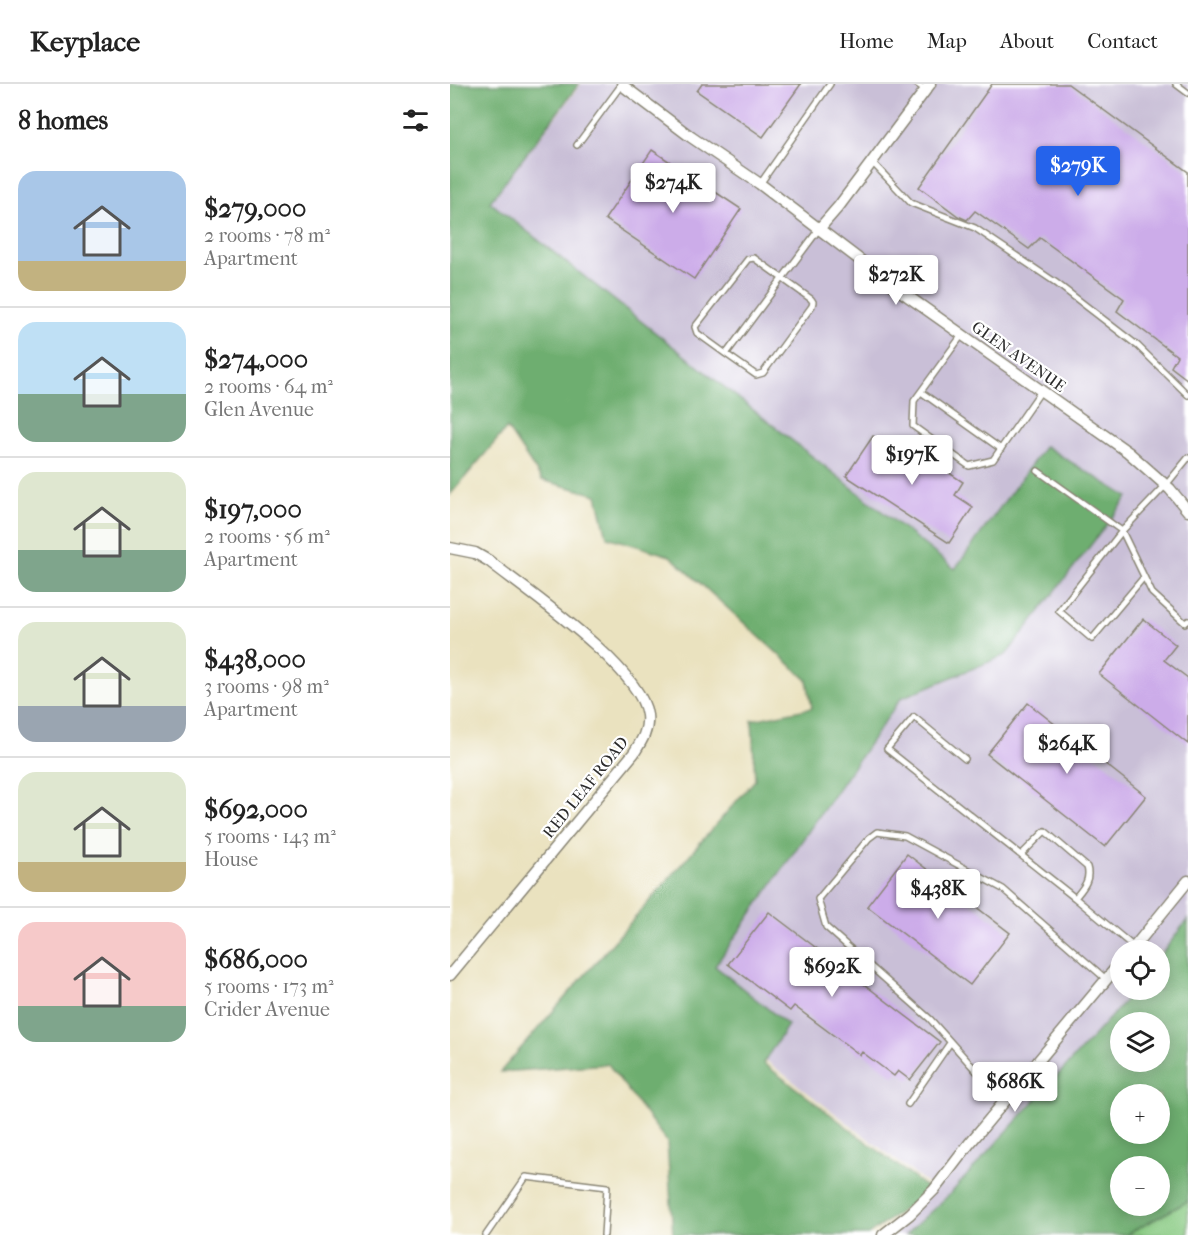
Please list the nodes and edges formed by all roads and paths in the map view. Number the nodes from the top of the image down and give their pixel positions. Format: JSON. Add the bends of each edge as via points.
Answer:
{"nodes":[{"id":1,"x":622,"y":84,"type":"edge"},
{"id":2,"x":831,"y":84,"type":"edge"},
{"id":3,"x":1176,"y":84,"type":"edge"},
{"id":4,"x":924,"y":86,"type":"edge"},
{"id":5,"x":1188,"y":93,"type":"edge"},
{"id":6,"x":577,"y":145,"type":"dead end"},
{"id":7,"x":872,"y":162,"type":"junction"},
{"id":8,"x":760,"y":184,"type":"junction"},
{"id":9,"x":819,"y":229,"type":"junction"},
{"id":10,"x":782,"y":278,"type":"junction"},
{"id":11,"x":962,"y":335,"type":"junction"},
{"id":12,"x":726,"y":354,"type":"junction"},
{"id":13,"x":1041,"y":391,"type":"junction"},
{"id":14,"x":921,"y":392,"type":"junction"},
{"id":15,"x":1188,"y":395,"type":"edge"},
{"id":16,"x":1001,"y":449,"type":"junction"},
{"id":17,"x":1188,"y":458,"type":"edge"},
{"id":18,"x":1038,"y":471,"type":"dead end"},
{"id":19,"x":1166,"y":485,"type":"junction"},
{"id":20,"x":1188,"y":511,"type":"edge"},
{"id":21,"x":1122,"y":531,"type":"junction"},
{"id":22,"x":450,"y":548,"type":"edge"},
{"id":23,"x":1144,"y":577,"type":"junction"},
{"id":24,"x":1188,"y":621,"type":"edge"},
{"id":25,"x":965,"y":759,"type":"dead end"},
{"id":26,"x":1021,"y":855,"type":"junction"},
{"id":27,"x":1188,"y":881,"type":"edge"},
{"id":28,"x":1075,"y":898,"type":"junction"},
{"id":29,"x":1122,"y":940,"type":"edge"},
{"id":30,"x":1139,"y":940,"type":"edge"},
{"id":31,"x":450,"y":975,"type":"edge"},
{"id":32,"x":1110,"y":976,"type":"edge"},
{"id":33,"x":1107,"y":980,"type":"junction"},
{"id":34,"x":950,"y":1042,"type":"junction"},
{"id":35,"x":1005,"y":1103,"type":"junction"},
{"id":36,"x":908,"y":1104,"type":"dead end"},
{"id":37,"x":486,"y":1235,"type":"edge"},
{"id":38,"x":604,"y":1235,"type":"edge"},
{"id":39,"x":883,"y":1235,"type":"edge"}],
"edges":[{"from":1,"to":6,"type":"lane"},
{"from":1,"to":8,"type":"street","name":"GLEN AVENUE"},
{"from":2,"to":8,"type":"lane"},
{"from":3,"to":5,"type":"lane"},
{"from":4,"to":7,"type":"street"},
{"from":7,"to":9,"type":"street"},
{"from":7,"to":15,"type":"lane","via":[[911,202],[975,228],[1055,282],[1138,346]]},
{"from":8,"to":9,"type":"street","name":"GLEN AVENUE"},
{"from":9,"to":10,"type":"lane"},
{"from":9,"to":11,"type":"street","name":"GLEN AVENUE"},
{"from":10,"to":12,"type":"lane"},
{"from":10,"to":12,"type":"lane","via":[[754,258],[748,259],[695,327],[697,333]]},
{"from":10,"to":12,"type":"lane","via":[[813,302],[784,344],[760,375]]},
{"from":11,"to":13,"type":"street","name":"GLEN AVENUE"},
{"from":11,"to":14,"type":"lane"},
{"from":13,"to":16,"type":"lane"},
{"from":13,"to":19,"type":"street","name":"GLEN AVENUE","via":[[1128,452]]},
{"from":14,"to":16,"type":"lane"},
{"from":14,"to":16,"type":"lane","via":[[914,401],[913,426],[969,466],[993,460]]},
{"from":17,"to":19,"type":"lane"},
{"from":18,"to":21,"type":"lane"},
{"from":19,"to":20,"type":"street","name":"GLEN AVENUE"},
{"from":19,"to":21,"type":"lane"},
{"from":21,"to":23,"type":"lane"},
{"from":21,"to":23,"type":"lane","via":[[1059,611],[1092,639]]},
{"from":22,"to":31,"type":"street","name":"RED LEAF ROAD","via":[[475,553],[489,561],[602,650],[633,684],[647,715],[642,741],[622,768]]},
{"from":23,"to":24,"type":"lane","via":[[1152,593],[1185,623]]},
{"from":25,"to":26,"type":"lane","via":[[914,717],[887,748]]},
{"from":26,"to":28,"type":"lane"},
{"from":26,"to":28,"type":"lane","via":[[1045,831],[1087,867],[1087,880]]},
{"from":27,"to":30,"type":"street"},
{"from":28,"to":29,"type":"lane"},
{"from":32,"to":33,"type":"street"},
{"from":33,"to":34,"type":"lane","via":[[1002,889],[905,836],[877,832],[818,899],[826,927],[930,1019]]},
{"from":33,"to":35,"type":"street"},
{"from":34,"to":35,"type":"lane"},
{"from":34,"to":36,"type":"lane"},
{"from":35,"to":39,"type":"street","via":[[934,1190]]},
{"from":37,"to":38,"type":"lane","via":[[526,1178],[607,1187]]}]}
